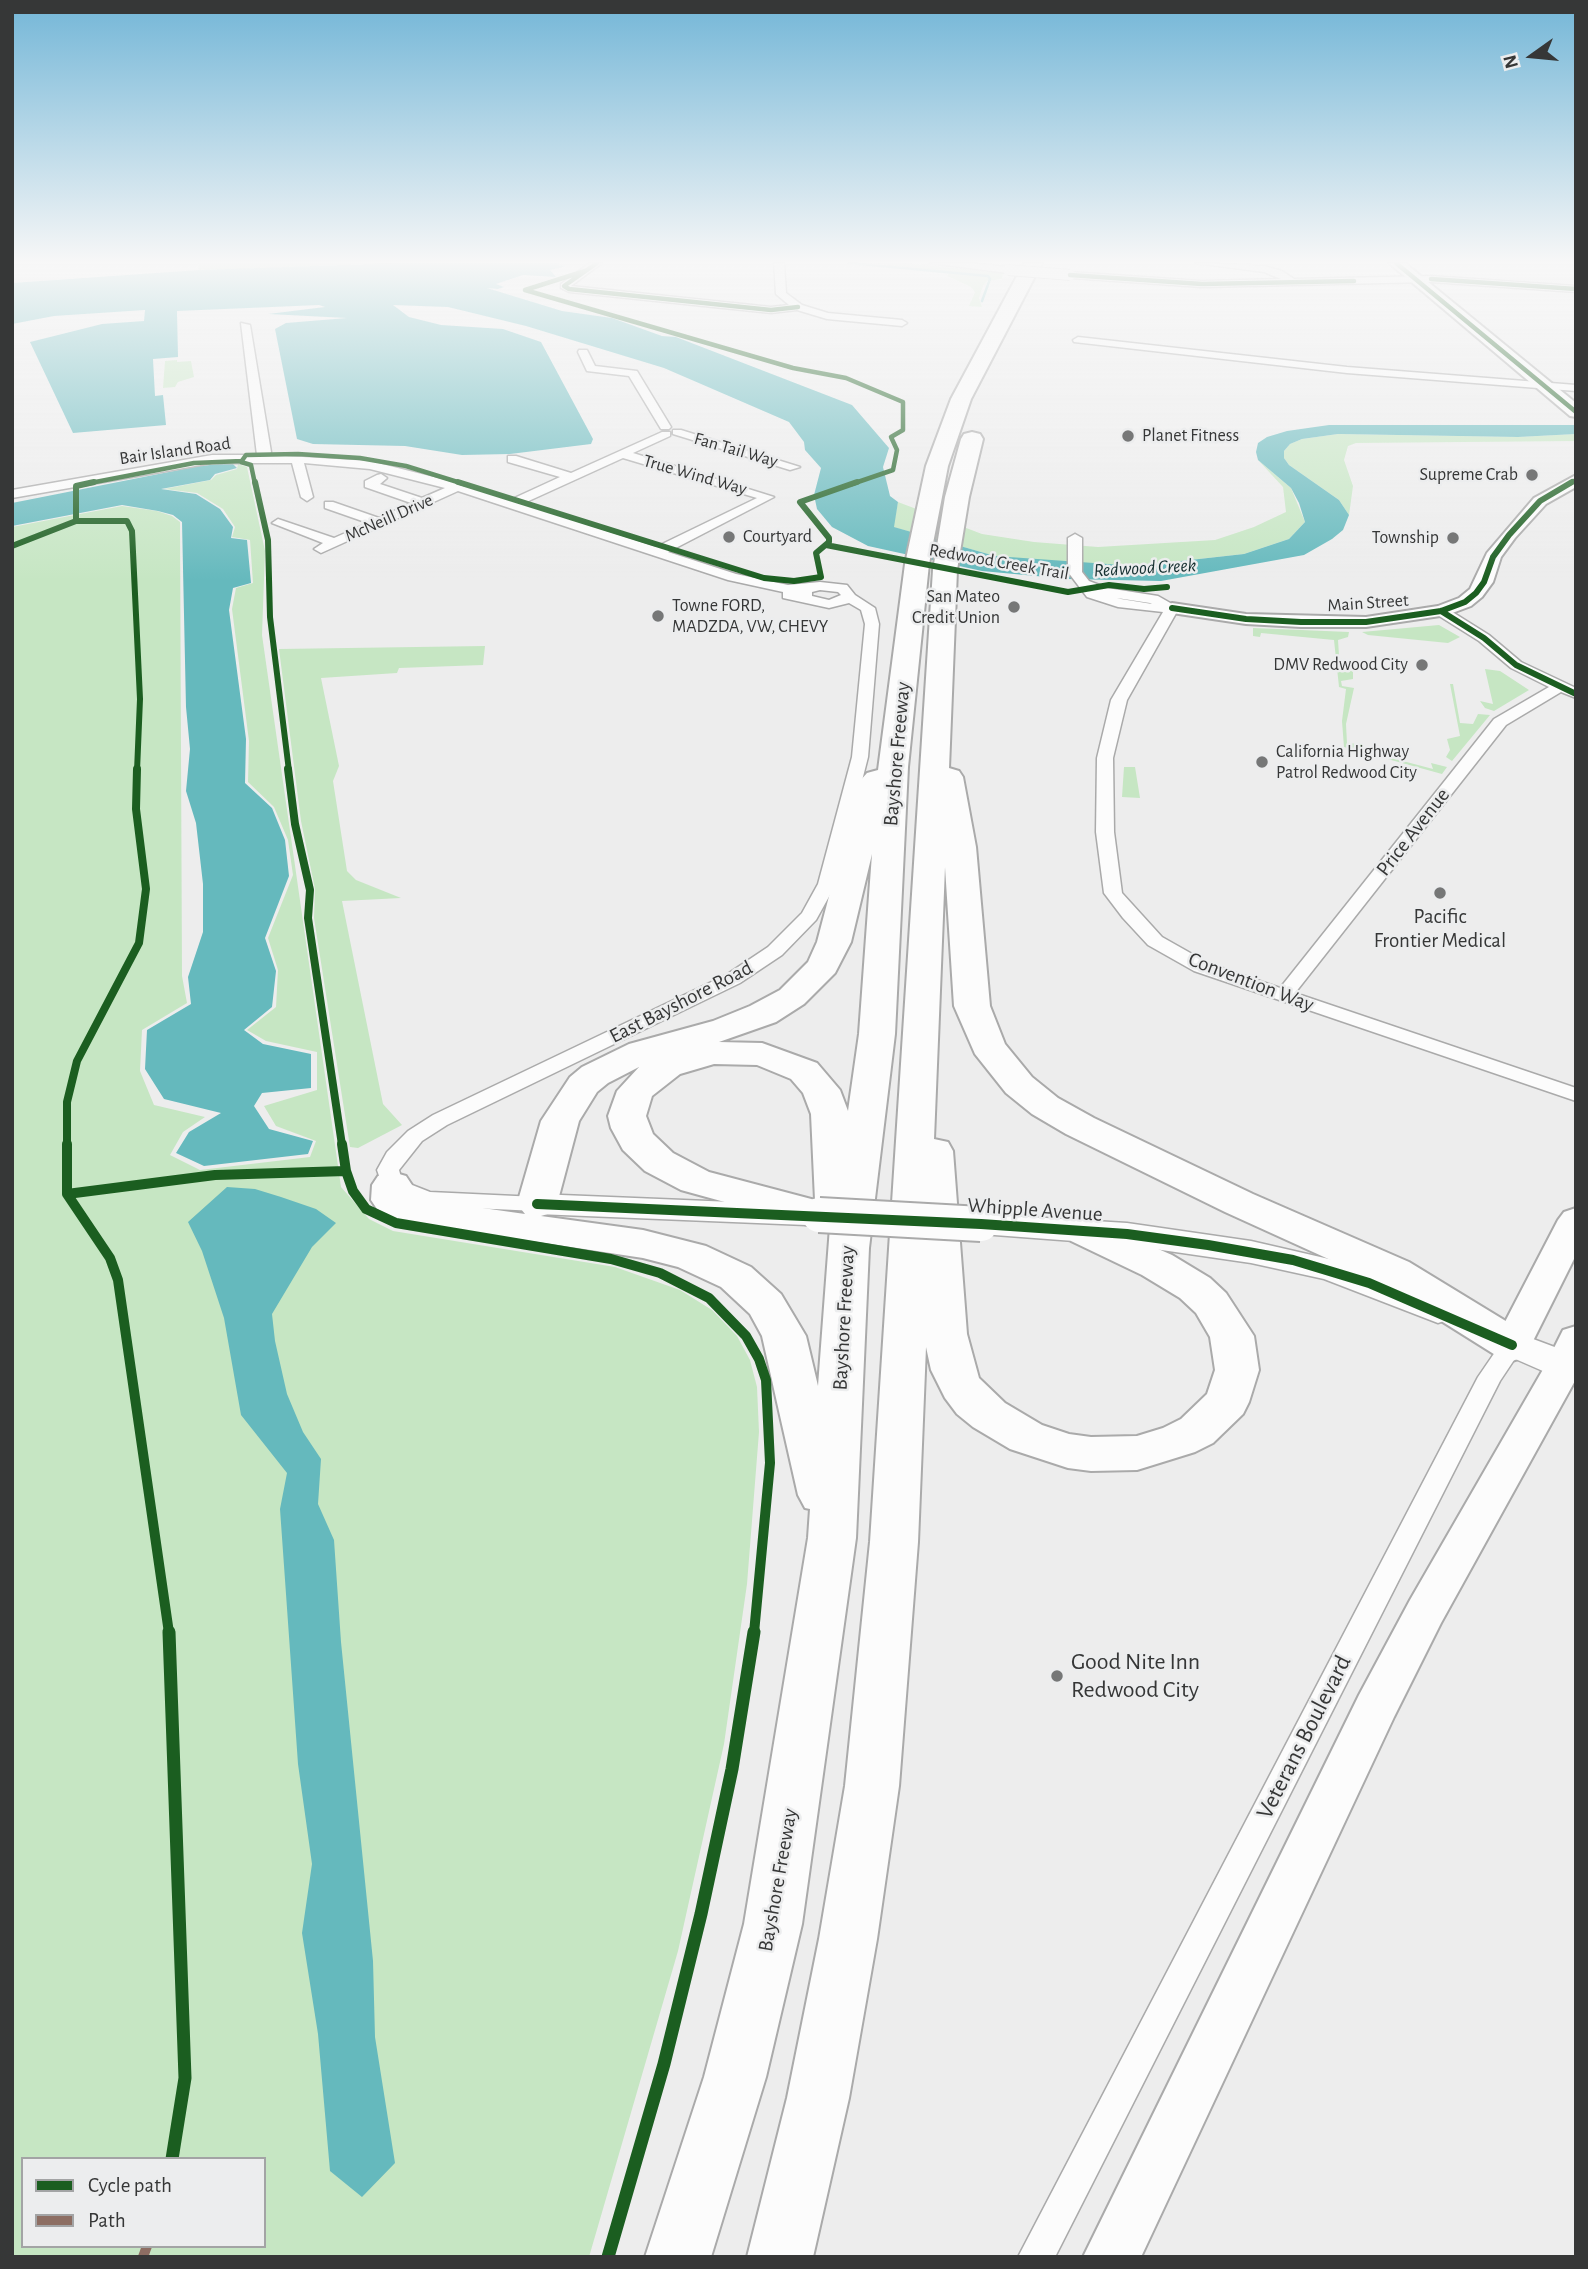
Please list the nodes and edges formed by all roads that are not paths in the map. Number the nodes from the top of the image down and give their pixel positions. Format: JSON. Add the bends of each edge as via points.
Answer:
{"nodes":[{"id":1,"x":252,"y":369,"type":"edge"},
{"id":2,"x":591,"y":369,"type":"edge"},
{"id":3,"x":977,"y":369,"type":"edge"},
{"id":4,"x":1343,"y":369,"type":"edge"},
{"id":5,"x":1525,"y":369,"type":"edge"},
{"id":6,"x":1543,"y":369,"type":"edge"},
{"id":7,"x":1544,"y":386,"type":"junction"},
{"id":8,"x":1572,"y":391,"type":"edge"},
{"id":9,"x":1576,"y":412,"type":"edge"},
{"id":10,"x":977,"y":422,"type":"dead end"},
{"id":11,"x":669,"y":431,"type":"junction"},
{"id":12,"x":623,"y":454,"type":"junction"},
{"id":13,"x":262,"y":458,"type":"junction"},
{"id":14,"x":297,"y":459,"type":"junction"},
{"id":15,"x":512,"y":459,"type":"dead end"},
{"id":16,"x":794,"y":467,"type":"dead end"},
{"id":17,"x":572,"y":477,"type":"junction"},
{"id":18,"x":1576,"y":480,"type":"edge"},
{"id":19,"x":371,"y":483,"type":"dead end"},
{"id":20,"x":457,"y":487,"type":"junction"},
{"id":21,"x":12,"y":494,"type":"edge"},
{"id":22,"x":1576,"y":494,"type":"edge"},
{"id":23,"x":307,"y":497,"type":"dead end"},
{"id":24,"x":423,"y":503,"type":"junction"},
{"id":25,"x":512,"y":504,"type":"junction"},
{"id":26,"x":329,"y":505,"type":"dead end"},
{"id":27,"x":1521,"y":522,"type":"junction"},
{"id":28,"x":278,"y":523,"type":"dead end"},
{"id":29,"x":379,"y":523,"type":"junction"},
{"id":30,"x":1075,"y":538,"type":"dead end"},
{"id":31,"x":657,"y":552,"type":"junction"},
{"id":32,"x":842,"y":600,"type":"joint"},
{"id":33,"x":1172,"y":608,"type":"junction"},
{"id":34,"x":1441,"y":611,"type":"junction"},
{"id":35,"x":1568,"y":690,"type":"edge"},
{"id":36,"x":937,"y":720,"type":"junction"},
{"id":37,"x":893,"y":767,"type":"junction"},
{"id":38,"x":1283,"y":996,"type":"junction"},
{"id":39,"x":920,"y":1036,"type":"junction"},
{"id":40,"x":1576,"y":1095,"type":"edge"},
{"id":41,"x":392,"y":1185,"type":"junction"},
{"id":42,"x":537,"y":1204,"type":"junction"},
{"id":43,"x":819,"y":1215,"type":"junction"},
{"id":44,"x":1576,"y":1220,"type":"edge"},
{"id":45,"x":1085,"y":1231,"type":"junction"},
{"id":46,"x":848,"y":1248,"type":"junction"},
{"id":47,"x":1512,"y":1345,"type":"junction"},
{"id":48,"x":1573,"y":1362,"type":"edge"},
{"id":49,"x":832,"y":1538,"type":"junction"},
{"id":50,"x":678,"y":2257,"type":"edge"},
{"id":51,"x":780,"y":2257,"type":"edge"},
{"id":52,"x":1036,"y":2257,"type":"edge"},
{"id":53,"x":1111,"y":2257,"type":"edge"}],
"edges":[{"from":1,"to":13,"type":"street","via":[[265,452]]},
{"from":2,"to":11,"type":"street","via":[[633,373]]},
{"from":3,"to":37,"type":"highway","name":"Bayshore Freeway","via":[[944,444],[930,492]]},
{"from":4,"to":7,"type":"street"},
{"from":5,"to":7,"type":"main road"},
{"from":6,"to":8,"type":"main road"},
{"from":7,"to":8,"type":"street"},
{"from":7,"to":9,"type":"main road"},
{"from":10,"to":36,"type":"highway","name":"Bayshore Freeway","via":[[957,497],[945,570]]},
{"from":11,"to":12,"type":"street"},
{"from":11,"to":16,"type":"street","name":"Fan Tail Way"},
{"from":12,"to":17,"type":"street"},
{"from":12,"to":31,"type":"street","name":"True Wind Way","via":[[768,497]]},
{"from":13,"to":14,"type":"street","name":"Bair Island Road"},
{"from":13,"to":21,"type":"street","name":"Bair Island Road","via":[[193,461]]},
{"from":14,"to":20,"type":"street","name":"Bair Island Road","via":[[384,467]]},
{"from":14,"to":23,"type":"street"},
{"from":15,"to":17,"type":"street"},
{"from":17,"to":25,"type":"street"},
{"from":18,"to":27,"type":"street","name":"Main Street","via":[[1540,501]]},
{"from":19,"to":24,"type":"street"},
{"from":20,"to":24,"type":"street","name":"McNeill Drive"},
{"from":20,"to":25,"type":"street","name":"Bair Island Road"},
{"from":22,"to":27,"type":"street","name":"Main Street"},
{"from":24,"to":29,"type":"street","name":"McNeill Drive"},
{"from":25,"to":31,"type":"street","name":"Bair Island Road"},
{"from":26,"to":29,"type":"street"},
{"from":27,"to":34,"type":"street","name":"Main Street","via":[[1493,557],[1476,593]]},
{"from":28,"to":29,"type":"street","name":"McNeill Drive","via":[[327,546]]},
{"from":30,"to":33,"type":"street","name":"Main Street","via":[[1075,572],[1087,590],[1104,600]]},
{"from":31,"to":32,"type":"street","name":"Bair Island Road","via":[[751,586],[806,594],[820,586],[836,586],[847,591]]},
{"from":32,"to":41,"type":"street","name":"East Bayshore Road","via":[[871,616],[869,682],[856,783],[827,884],[805,922],[775,951],[733,979],[476,1101],[415,1136],[388,1170]]},
{"from":33,"to":34,"type":"street","name":"Main Street","via":[[1301,622],[1366,622]]},
{"from":33,"to":38,"type":"street","name":"Convention Way","via":[[1119,700],[1105,758],[1105,832],[1113,893],[1155,941],[1201,967]]},
{"from":34,"to":35,"type":"street","via":[[1516,665]]},
{"from":35,"to":38,"type":"street","name":"Price Avenue","via":[[1500,722]]},
{"from":36,"to":39,"type":"highway","name":"Bayshore Freeway"},
{"from":36,"to":47,"type":"highway","via":[[958,829],[972,1006],[988,1046],[1018,1085],[1080,1126],[1394,1272]]},
{"from":37,"to":42,"type":"highway","via":[[874,782],[834,942],[823,966],[792,997],[763,1014],[642,1052],[595,1075],[559,1121]]},
{"from":37,"to":46,"type":"highway","name":"Bayshore Freeway","via":[[877,1034]]},
{"from":38,"to":40,"type":"street","name":"Convention Way"},
{"from":39,"to":45,"type":"highway","via":[[937,1173],[945,1334],[961,1387],[1007,1427],[1068,1451],[1137,1453],[1198,1431],[1227,1402],[1237,1370],[1232,1336],[1211,1303],[1195,1288]]},
{"from":39,"to":51,"type":"highway","name":"Bayshore Freeway","via":[[894,1542],[872,1786],[821,2085]]},
{"from":41,"to":42,"type":"street","name":"Whipple Avenue","via":[[415,1196],[456,1202]]},
{"from":41,"to":49,"type":"highway","via":[[391,1200],[400,1208],[667,1250],[714,1265],[754,1290],[777,1321],[789,1350]]},
{"from":42,"to":43,"type":"main road","name":"Whipple Avenue"},
{"from":43,"to":45,"type":"main road","name":"Whipple Avenue","bridge":true},
{"from":43,"to":46,"type":"highway","via":[[695,1181],[659,1162],[630,1128],[627,1116],[636,1091],[667,1066],[712,1054],[762,1054],[804,1071],[821,1090],[830,1114],[833,1194]]},
{"from":44,"to":47,"type":"main road","name":"Veterans Boulevard"},
{"from":45,"to":47,"type":"main road","name":"Whipple Avenue","via":[[1208,1245],[1331,1270]]},
{"from":46,"to":49,"type":"highway","name":"Bayshore Freeway"},
{"from":47,"to":48,"type":"main road","name":"Whipple Avenue"},
{"from":47,"to":52,"type":"street","name":"Veterans Boulevard","via":[[1490,1377]]},
{"from":48,"to":53,"type":"main road","via":[[1424,1612]]},
{"from":49,"to":50,"type":"highway","name":"Bayshore Freeway","via":[[773,1924],[734,2077]]}]}
